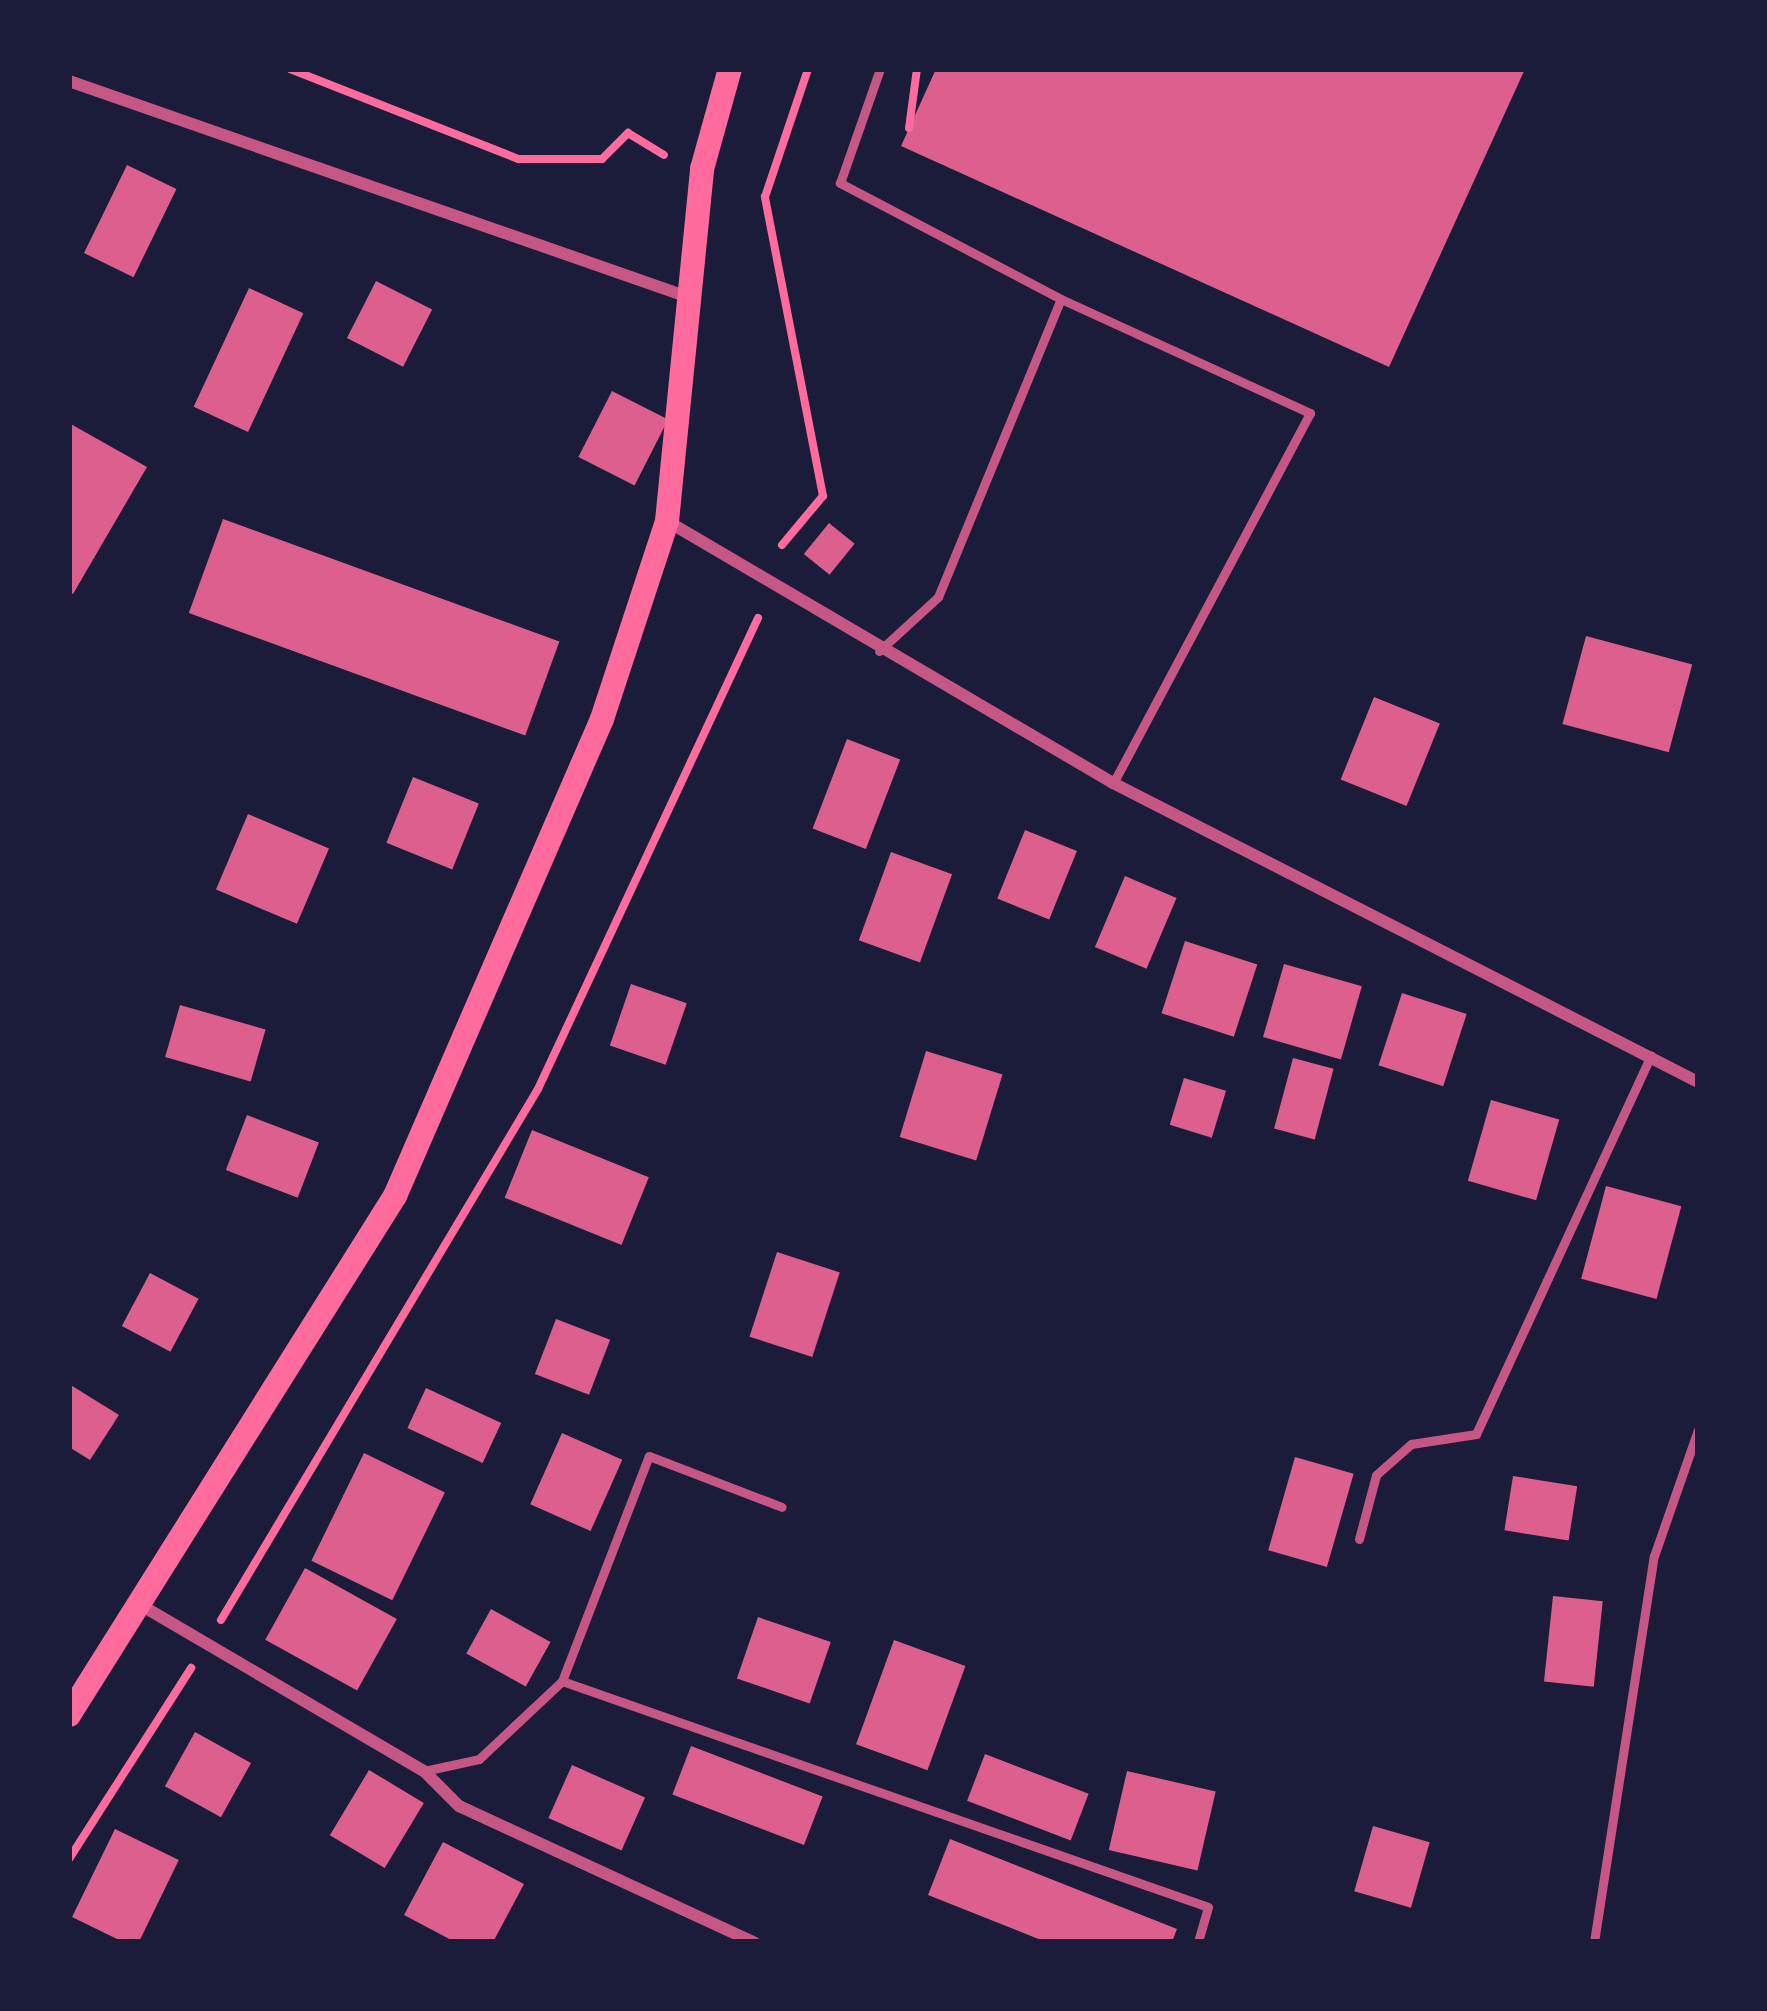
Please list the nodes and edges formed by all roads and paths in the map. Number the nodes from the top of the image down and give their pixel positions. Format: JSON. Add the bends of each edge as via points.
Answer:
{"nodes":[{"id":1,"x":290,"y":69,"type":"edge"},
{"id":2,"x":730,"y":69,"type":"edge"},
{"id":3,"x":808,"y":69,"type":"edge"},
{"id":4,"x":880,"y":69,"type":"edge"},
{"id":5,"x":917,"y":69,"type":"edge"},
{"id":6,"x":69,"y":81,"type":"edge"},
{"id":7,"x":909,"y":128,"type":"dead end"},
{"id":8,"x":664,"y":155,"type":"dead end"},
{"id":9,"x":692,"y":298,"type":"junction"},
{"id":10,"x":1061,"y":299,"type":"junction"},
{"id":11,"x":667,"y":520,"type":"junction"},
{"id":12,"x":782,"y":545,"type":"dead end"},
{"id":13,"x":758,"y":618,"type":"dead end"},
{"id":14,"x":879,"y":651,"type":"junction"},
{"id":15,"x":1113,"y":783,"type":"junction"},
{"id":16,"x":1651,"y":1055,"type":"junction"},
{"id":17,"x":1698,"y":1082,"type":"edge"},
{"id":18,"x":1698,"y":1430,"type":"edge"},
{"id":19,"x":782,"y":1507,"type":"dead end"},
{"id":20,"x":1359,"y":1539,"type":"dead end"},
{"id":21,"x":139,"y":1604,"type":"junction"},
{"id":22,"x":207,"y":1643,"type":"junction"},
{"id":23,"x":562,"y":1681,"type":"junction"},
{"id":24,"x":69,"y":1715,"type":"edge"},
{"id":25,"x":424,"y":1772,"type":"junction"},
{"id":26,"x":69,"y":1859,"type":"edge"},
{"id":27,"x":754,"y":1942,"type":"edge"},
{"id":28,"x":1198,"y":1942,"type":"edge"},
{"id":29,"x":1594,"y":1942,"type":"edge"}],
"edges":[{"from":1,"to":8,"type":"path","via":[[519,159],[602,159],[628,133]]},
{"from":2,"to":9,"type":"main road","via":[[703,169]]},
{"from":3,"to":12,"type":"path","via":[[764,197],[823,496]]},
{"from":4,"to":10,"type":"lane","via":[[841,183]]},
{"from":5,"to":7,"type":"path"},
{"from":6,"to":9,"type":"street"},
{"from":9,"to":11,"type":"main road"},
{"from":10,"to":14,"type":"lane","via":[[938,597]]},
{"from":10,"to":15,"type":"lane","via":[[1310,413]]},
{"from":11,"to":14,"type":"street"},
{"from":11,"to":21,"type":"main road","via":[[602,719],[395,1196]]},
{"from":13,"to":22,"type":"path","via":[[538,1089]]},
{"from":14,"to":15,"type":"street"},
{"from":15,"to":16,"type":"street"},
{"from":16,"to":17,"type":"street"},
{"from":16,"to":20,"type":"lane","via":[[1476,1433],[1411,1444],[1376,1475]]},
{"from":18,"to":29,"type":"lane","via":[[1654,1556]]},
{"from":19,"to":23,"type":"lane","via":[[650,1456]]},
{"from":21,"to":22,"type":"street"},
{"from":21,"to":24,"type":"main road"},
{"from":22,"to":25,"type":"street"},
{"from":22,"to":26,"type":"path"},
{"from":23,"to":25,"type":"lane","via":[[479,1759]]},
{"from":23,"to":28,"type":"lane","via":[[1208,1907]]},
{"from":25,"to":27,"type":"street","via":[[460,1806]]}]}
